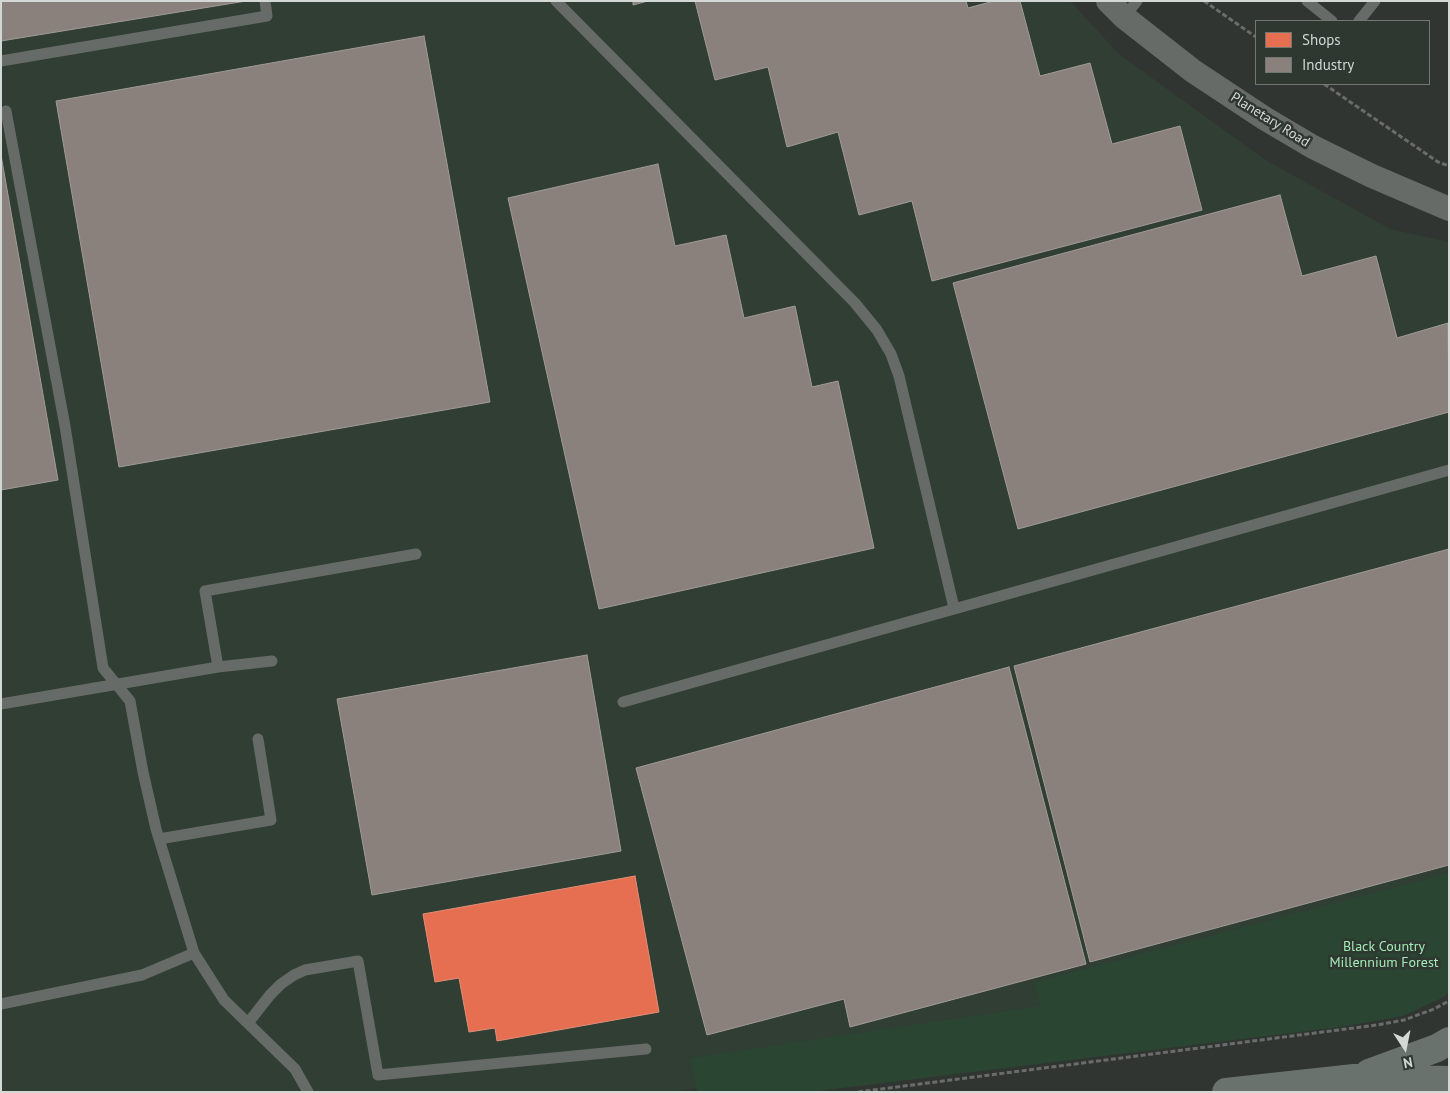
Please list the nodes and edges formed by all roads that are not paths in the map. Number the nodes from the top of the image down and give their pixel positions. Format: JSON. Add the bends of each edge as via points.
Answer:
{"nodes":[{"id":1,"x":265,"y":1,"type":"edge"},
{"id":2,"x":556,"y":1,"type":"edge"},
{"id":3,"x":1307,"y":1,"type":"edge"},
{"id":4,"x":1375,"y":1,"type":"edge"},
{"id":5,"x":1123,"y":6,"type":"edge"},
{"id":6,"x":1331,"y":20,"type":"edge"},
{"id":7,"x":1360,"y":20,"type":"edge"},
{"id":8,"x":1,"y":61,"type":"edge"},
{"id":9,"x":6,"y":111,"type":"dead end"},
{"id":10,"x":1449,"y":209,"type":"edge"},
{"id":11,"x":1449,"y":470,"type":"edge"},
{"id":12,"x":416,"y":554,"type":"dead end"},
{"id":13,"x":954,"y":608,"type":"junction"},
{"id":14,"x":272,"y":661,"type":"dead end"},
{"id":15,"x":218,"y":667,"type":"junction"},
{"id":16,"x":116,"y":685,"type":"junction"},
{"id":17,"x":623,"y":702,"type":"dead end"},
{"id":18,"x":1,"y":704,"type":"edge"},
{"id":19,"x":258,"y":739,"type":"dead end"},
{"id":20,"x":159,"y":839,"type":"junction"},
{"id":21,"x":194,"y":953,"type":"junction"},
{"id":22,"x":1,"y":1004,"type":"edge"},
{"id":23,"x":248,"y":1023,"type":"junction"},
{"id":24,"x":1449,"y":1042,"type":"edge"},
{"id":25,"x":646,"y":1049,"type":"dead end"},
{"id":26,"x":1354,"y":1078,"type":"junction"},
{"id":27,"x":1449,"y":1080,"type":"edge"},
{"id":28,"x":308,"y":1092,"type":"edge"},
{"id":29,"x":1226,"y":1092,"type":"edge"}],
"edges":[{"from":1,"to":8,"type":"lane","via":[[267,16]]},
{"from":2,"to":13,"type":"lane","via":[[855,303],[877,330],[899,376]]},
{"from":3,"to":6,"type":"lane"},
{"from":4,"to":7,"type":"lane"},
{"from":5,"to":10,"type":"street","name":"Planetary Road","via":[[1192,71],[1264,118],[1372,176]]},
{"from":9,"to":16,"type":"lane","via":[[65,426],[104,668]]},
{"from":11,"to":13,"type":"lane"},
{"from":12,"to":15,"type":"lane","via":[[205,591]]},
{"from":13,"to":17,"type":"lane"},
{"from":14,"to":15,"type":"lane"},
{"from":15,"to":16,"type":"lane"},
{"from":16,"to":18,"type":"lane"},
{"from":16,"to":20,"type":"lane","via":[[130,701]]},
{"from":19,"to":20,"type":"lane","via":[[271,820]]},
{"from":20,"to":21,"type":"lane"},
{"from":21,"to":22,"type":"lane","via":[[142,975]]},
{"from":21,"to":23,"type":"lane","via":[[224,1000]]},
{"from":23,"to":25,"type":"lane","via":[[270,995],[294,975],[358,961],[378,1075]]},
{"from":23,"to":28,"type":"lane","via":[[295,1069]]},
{"from":24,"to":26,"type":"main road"},
{"from":26,"to":27,"type":"main road"},
{"from":26,"to":29,"type":"main road"}]}
